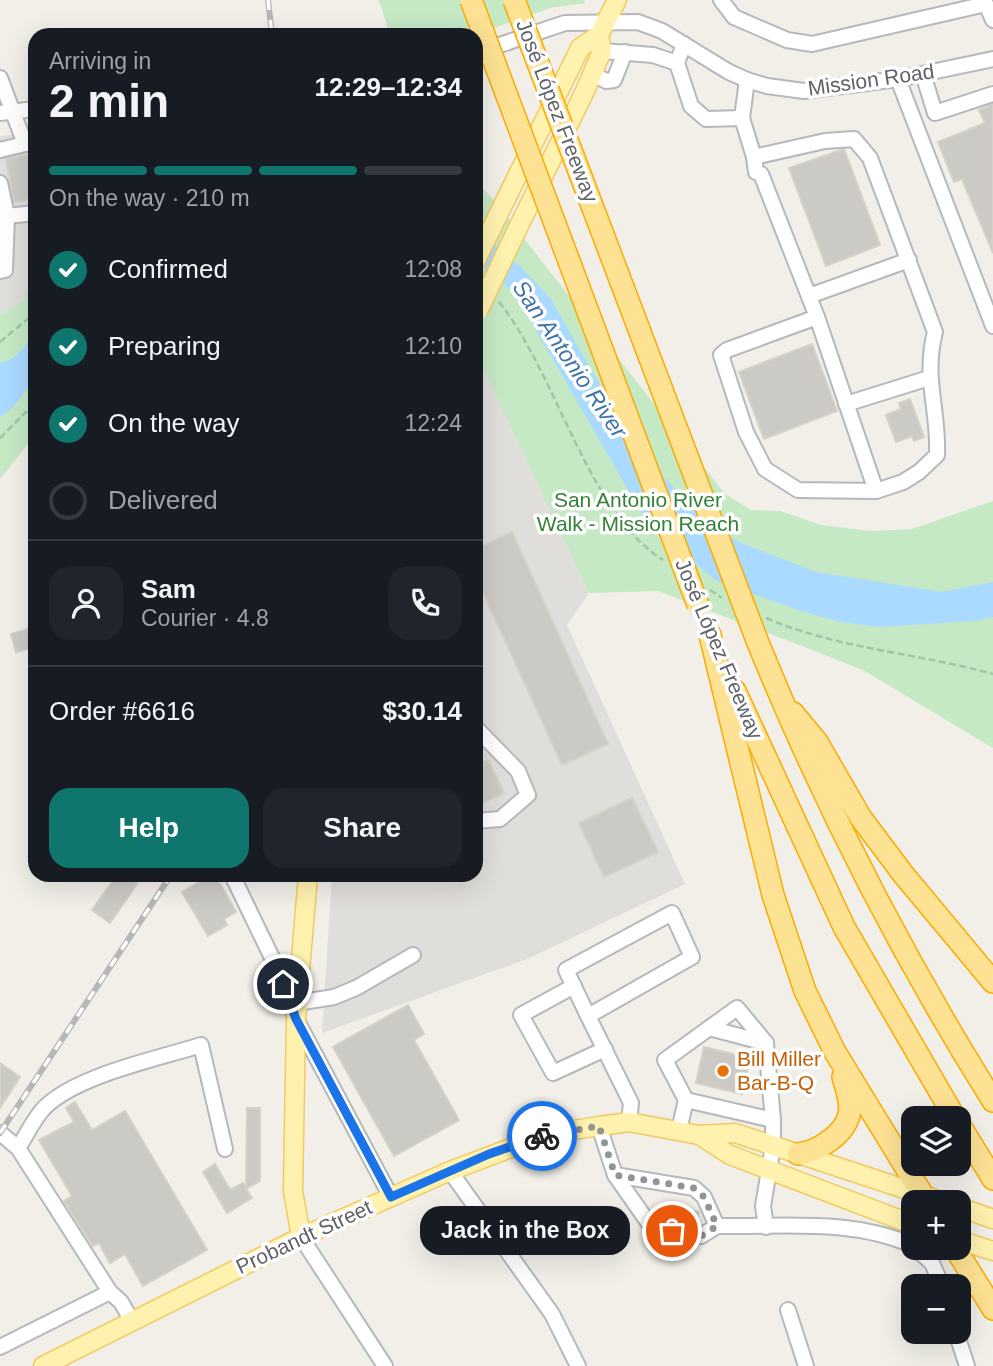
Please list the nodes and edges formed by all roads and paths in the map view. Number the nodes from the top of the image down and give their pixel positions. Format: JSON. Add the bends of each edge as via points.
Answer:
{"nodes":[{"id":1,"x":471,"y":0,"type":"edge"},
{"id":2,"x":514,"y":0,"type":"edge"},
{"id":3,"x":617,"y":0,"type":"edge"},
{"id":4,"x":722,"y":0,"type":"edge"},
{"id":5,"x":986,"y":2,"type":"edge"},
{"id":6,"x":993,"y":20,"type":"edge"},
{"id":7,"x":482,"y":28,"type":"edge"},
{"id":8,"x":483,"y":32,"type":"edge"},
{"id":9,"x":602,"y":36,"type":"junction"},
{"id":10,"x":684,"y":44,"type":"junction"},
{"id":11,"x":483,"y":50,"type":"edge"},
{"id":12,"x":625,"y":52,"type":"junction"},
{"id":13,"x":993,"y":59,"type":"edge"},
{"id":14,"x":677,"y":63,"type":"junction"},
{"id":15,"x":592,"y":73,"type":"junction"},
{"id":16,"x":923,"y":74,"type":"junction"},
{"id":17,"x":0,"y":78,"type":"edge"},
{"id":18,"x":898,"y":79,"type":"junction"},
{"id":19,"x":747,"y":80,"type":"junction"},
{"id":20,"x":993,"y":94,"type":"edge"},
{"id":21,"x":28,"y":110,"type":"edge"},
{"id":22,"x":6,"y":112,"type":"edge"},
{"id":23,"x":742,"y":118,"type":"junction"},
{"id":24,"x":28,"y":141,"type":"edge"},
{"id":25,"x":28,"y":144,"type":"edge"},
{"id":26,"x":0,"y":150,"type":"edge"},
{"id":27,"x":754,"y":157,"type":"junction"},
{"id":28,"x":0,"y":183,"type":"edge"},
{"id":29,"x":28,"y":214,"type":"edge"},
{"id":30,"x":7,"y":216,"type":"junction"},
{"id":31,"x":483,"y":246,"type":"edge"},
{"id":32,"x":909,"y":260,"type":"junction"},
{"id":33,"x":0,"y":271,"type":"edge"},
{"id":34,"x":808,"y":296,"type":"junction"},
{"id":35,"x":483,"y":301,"type":"edge"},
{"id":36,"x":817,"y":317,"type":"junction"},
{"id":37,"x":28,"y":319,"type":"edge"},
{"id":38,"x":993,"y":326,"type":"edge"},
{"id":39,"x":0,"y":342,"type":"edge"},
{"id":40,"x":929,"y":378,"type":"junction"},
{"id":41,"x":846,"y":404,"type":"junction"},
{"id":42,"x":28,"y":409,"type":"edge"},
{"id":43,"x":0,"y":438,"type":"edge"},
{"id":44,"x":876,"y":491,"type":"junction"},
{"id":45,"x":710,"y":635,"type":"junction"},
{"id":46,"x":780,"y":699,"type":"junction"},
{"id":47,"x":483,"y":735,"type":"edge"},
{"id":48,"x":483,"y":821,"type":"edge"},
{"id":49,"x":235,"y":882,"type":"edge"},
{"id":50,"x":307,"y":882,"type":"edge"},
{"id":51,"x":413,"y":955,"type":"dead end"},
{"id":52,"x":993,"y":982,"type":"edge"},
{"id":53,"x":573,"y":986,"type":"junction"},
{"id":54,"x":296,"y":1011,"type":"junction"},
{"id":55,"x":588,"y":1016,"type":"junction"},
{"id":56,"x":709,"y":1028,"type":"junction"},
{"id":57,"x":766,"y":1043,"type":"junction"},
{"id":58,"x":605,"y":1049,"type":"junction"},
{"id":59,"x":835,"y":1052,"type":"junction"},
{"id":60,"x":686,"y":1100,"type":"junction"},
{"id":61,"x":993,"y":1101,"type":"edge"},
{"id":62,"x":948,"y":1106,"type":"edge"},
{"id":63,"x":773,"y":1120,"type":"junction"},
{"id":64,"x":629,"y":1122,"type":"junction"},
{"id":65,"x":599,"y":1126,"type":"junction"},
{"id":66,"x":679,"y":1130,"type":"junction"},
{"id":67,"x":0,"y":1133,"type":"edge"},
{"id":68,"x":699,"y":1135,"type":"junction"},
{"id":69,"x":971,"y":1143,"type":"edge"},
{"id":70,"x":773,"y":1146,"type":"junction"},
{"id":71,"x":18,"y":1148,"type":"junction"},
{"id":72,"x":225,"y":1149,"type":"dead end"},
{"id":73,"x":798,"y":1154,"type":"junction"},
{"id":74,"x":450,"y":1171,"type":"junction"},
{"id":75,"x":769,"y":1171,"type":"junction"},
{"id":76,"x":615,"y":1175,"type":"junction"},
{"id":77,"x":993,"y":1179,"type":"edge"},
{"id":78,"x":919,"y":1190,"type":"edge"},
{"id":79,"x":901,"y":1191,"type":"edge"},
{"id":80,"x":391,"y":1197,"type":"junction"},
{"id":81,"x":971,"y":1211,"type":"edge"},
{"id":82,"x":993,"y":1219,"type":"edge"},
{"id":83,"x":901,"y":1220,"type":"edge"},
{"id":84,"x":717,"y":1226,"type":"junction"},
{"id":85,"x":766,"y":1227,"type":"junction"},
{"id":86,"x":301,"y":1237,"type":"junction"},
{"id":87,"x":901,"y":1243,"type":"edge"},
{"id":88,"x":971,"y":1244,"type":"edge"},
{"id":89,"x":993,"y":1251,"type":"edge"},
{"id":90,"x":962,"y":1260,"type":"edge"},
{"id":91,"x":110,"y":1292,"type":"junction"},
{"id":92,"x":993,"y":1309,"type":"edge"},
{"id":93,"x":788,"y":1310,"type":"dead end"},
{"id":94,"x":132,"y":1321,"type":"junction"},
{"id":95,"x":960,"y":1344,"type":"edge"},
{"id":96,"x":0,"y":1347,"type":"edge"},
{"id":97,"x":43,"y":1366,"type":"edge"},
{"id":98,"x":385,"y":1366,"type":"edge"},
{"id":99,"x":578,"y":1366,"type":"edge"},
{"id":100,"x":806,"y":1366,"type":"edge"},
{"id":101,"x":967,"y":1366,"type":"edge"}],
"edges":[{"from":1,"to":7,"type":"highway","name":"José López Freeway","bridge":true},
{"from":2,"to":46,"type":"highway","name":"José López Freeway","bridge":true},
{"from":3,"to":9,"type":"main road"},
{"from":4,"to":5,"type":"street","via":[[734,17],[787,40],[812,44]]},
{"from":5,"to":6,"type":"street"},
{"from":8,"to":45,"type":"highway","name":"José López Freeway","bridge":true},
{"from":9,"to":10,"type":"street","name":"Mission Road","via":[[638,22]]},
{"from":9,"to":11,"type":"street","name":"Mission Road","via":[[550,26]]},
{"from":9,"to":12,"type":"street"},
{"from":9,"to":15,"type":"main road"},
{"from":9,"to":31,"type":"main road","via":[[580,48]]},
{"from":10,"to":14,"type":"street"},
{"from":10,"to":19,"type":"street","name":"Mission Road"},
{"from":12,"to":14,"type":"street"},
{"from":12,"to":15,"type":"street","via":[[614,80]]},
{"from":13,"to":16,"type":"street","name":"Mission Road"},
{"from":14,"to":23,"type":"street","via":[[697,113],[706,119]]},
{"from":15,"to":35,"type":"main road","bridge":true},
{"from":16,"to":18,"type":"street","name":"Mission Road"},
{"from":16,"to":20,"type":"street","via":[[934,113]]},
{"from":17,"to":22,"type":"street"},
{"from":18,"to":19,"type":"street","name":"Mission Road","via":[[804,91]]},
{"from":18,"to":38,"type":"street"},
{"from":19,"to":23,"type":"street"},
{"from":21,"to":22,"type":"street"},
{"from":22,"to":24,"type":"street"},
{"from":23,"to":27,"type":"street"},
{"from":25,"to":26,"type":"street"},
{"from":27,"to":32,"type":"street","via":[[854,139],[870,158]]},
{"from":27,"to":34,"type":"street"},
{"from":28,"to":30,"type":"street"},
{"from":29,"to":30,"type":"street"},
{"from":30,"to":33,"type":"street","via":[[5,270]]},
{"from":32,"to":34,"type":"street"},
{"from":32,"to":40,"type":"street","via":[[935,332]]},
{"from":34,"to":36,"type":"street"},
{"from":36,"to":41,"type":"street"},
{"from":36,"to":44,"type":"street","via":[[721,355],[746,432],[765,469],[798,490]]},
{"from":37,"to":39,"type":"path"},
{"from":40,"to":41,"type":"street"},
{"from":40,"to":44,"type":"street","via":[[938,427],[937,455],[903,482]]},
{"from":41,"to":44,"type":"street"},
{"from":42,"to":43,"type":"path"},
{"from":45,"to":59,"type":"highway","via":[[784,933],[804,991]]},
{"from":45,"to":62,"type":"highway","name":"José López Freeway","via":[[844,927]]},
{"from":46,"to":52,"type":"highway","via":[[817,742],[861,818],[903,874]]},
{"from":46,"to":61,"type":"highway","name":"José López Freeway","via":[[845,838]]},
{"from":47,"to":48,"type":"street","via":[[518,772],[528,795],[500,820]]},
{"from":49,"to":54,"type":"street"},
{"from":50,"to":54,"type":"main road"},
{"from":51,"to":54,"type":"street","via":[[356,988]]},
{"from":53,"to":55,"type":"street"},
{"from":53,"to":55,"type":"street","via":[[565,970],[672,913],[692,957]]},
{"from":53,"to":58,"type":"street","via":[[521,1015],[553,1073]]},
{"from":54,"to":80,"type":"street"},
{"from":54,"to":86,"type":"main road","via":[[293,1191]]},
{"from":55,"to":58,"type":"street"},
{"from":56,"to":57,"type":"street"},
{"from":56,"to":57,"type":"street","via":[[737,1008]]},
{"from":56,"to":60,"type":"street","via":[[664,1060]]},
{"from":57,"to":63,"type":"street"},
{"from":58,"to":64,"type":"street","via":[[631,1103]]},
{"from":59,"to":73,"type":"highway","via":[[848,1094],[849,1115],[830,1140]]},
{"from":59,"to":78,"type":"highway"},
{"from":60,"to":63,"type":"street"},
{"from":60,"to":66,"type":"street"},
{"from":63,"to":70,"type":"street"},
{"from":64,"to":65,"type":"main road","name":"Probandt Street"},
{"from":64,"to":66,"type":"main road","name":"Probandt Street"},
{"from":65,"to":74,"type":"main road","name":"Probandt Street","via":[[548,1134]]},
{"from":65,"to":76,"type":"street"},
{"from":66,"to":68,"type":"main road","name":"Probandt Street"},
{"from":67,"to":71,"type":"street"},
{"from":68,"to":70,"type":"main road","name":"Probandt Street","via":[[735,1133]]},
{"from":68,"to":75,"type":"main road","name":"Probandt Street","via":[[730,1155]]},
{"from":69,"to":77,"type":"highway"},
{"from":70,"to":73,"type":"main road","name":"Probandt Street"},
{"from":70,"to":75,"type":"street"},
{"from":71,"to":72,"type":"street","via":[[44,1108],[62,1096],[94,1078],[201,1045]]},
{"from":71,"to":91,"type":"street"},
{"from":73,"to":79,"type":"main road","name":"Probandt Street"},
{"from":74,"to":80,"type":"main road","name":"Probandt Street"},
{"from":74,"to":99,"type":"street","via":[[552,1314]]},
{"from":75,"to":83,"type":"main road","name":"Probandt Street"},
{"from":75,"to":85,"type":"street","via":[[763,1206]]},
{"from":76,"to":84,"type":"street","via":[[694,1188],[704,1197]]},
{"from":76,"to":84,"type":"street","via":[[650,1226],[694,1236]]},
{"from":80,"to":86,"type":"main road","name":"Probandt Street"},
{"from":81,"to":82,"type":"main road"},
{"from":84,"to":85,"type":"street"},
{"from":85,"to":87,"type":"street","via":[[842,1226]]},
{"from":86,"to":94,"type":"main road","name":"Probandt Street"},
{"from":86,"to":98,"type":"street"},
{"from":88,"to":89,"type":"main road"},
{"from":90,"to":92,"type":"highway"},
{"from":91,"to":94,"type":"street"},
{"from":91,"to":96,"type":"street"},
{"from":93,"to":100,"type":"street"},
{"from":94,"to":97,"type":"main road","name":"Probandt Street"},
{"from":95,"to":101,"type":"street"}]}
